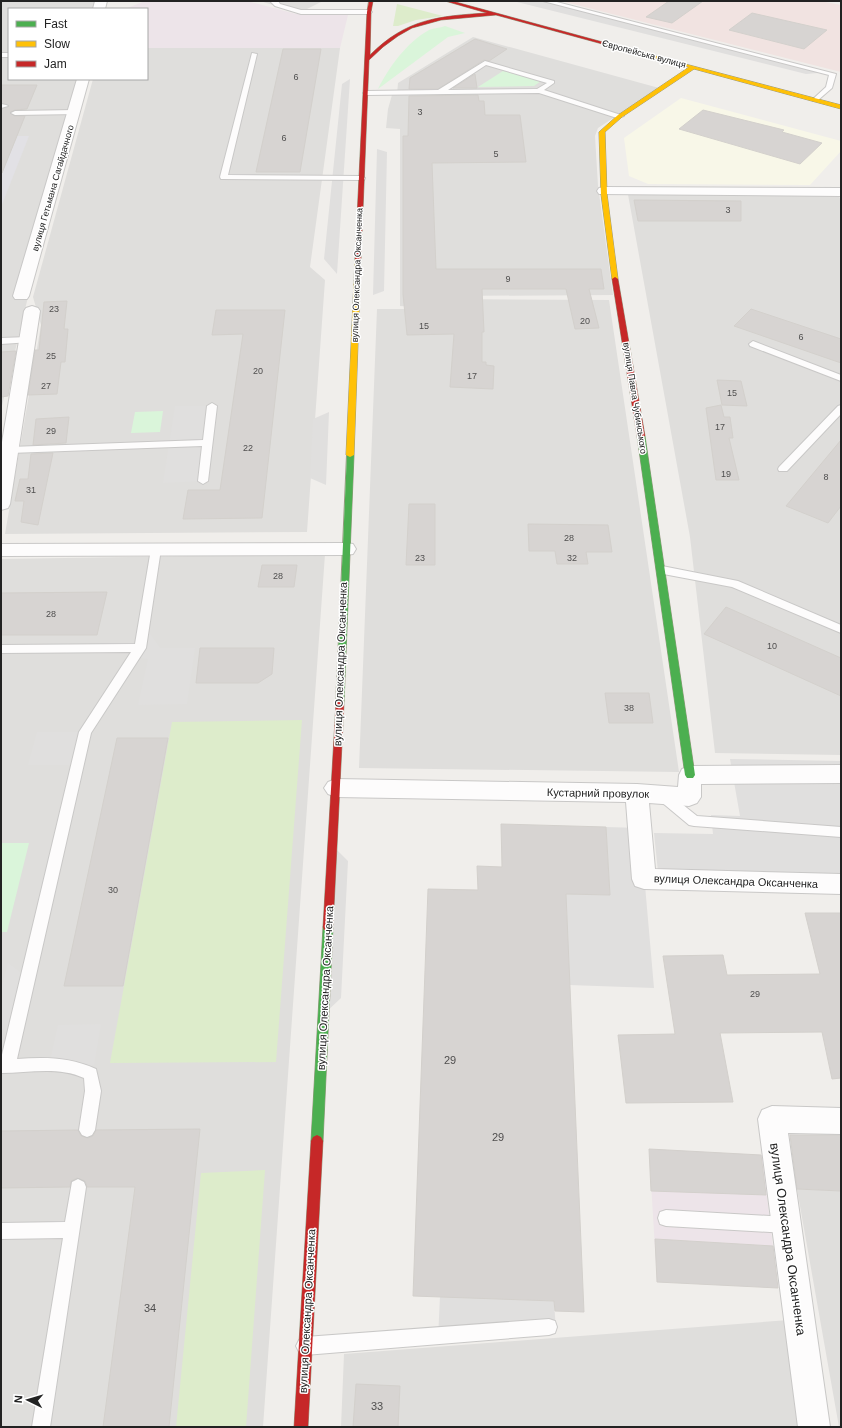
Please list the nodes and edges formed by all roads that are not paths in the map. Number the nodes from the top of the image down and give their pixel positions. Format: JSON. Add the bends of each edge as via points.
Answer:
{"nodes":[{"id":1,"x":273,"y":1,"type":"edge"},
{"id":2,"x":371,"y":1,"type":"edge"},
{"id":3,"x":447,"y":1,"type":"edge"},
{"id":4,"x":546,"y":1,"type":"edge"},
{"id":5,"x":369,"y":12,"type":"junction"},
{"id":6,"x":496,"y":14,"type":"junction"},
{"id":7,"x":254,"y":54,"type":"dead end"},
{"id":8,"x":367,"y":60,"type":"junction"},
{"id":9,"x":693,"y":67,"type":"junction"},
{"id":10,"x":841,"y":70,"type":"edge"},
{"id":11,"x":833,"y":74,"type":"junction"},
{"id":12,"x":83,"y":80,"type":"edge"},
{"id":13,"x":539,"y":91,"type":"junction"},
{"id":14,"x":439,"y":92,"type":"junction"},
{"id":15,"x":366,"y":93,"type":"junction"},
{"id":16,"x":816,"y":100,"type":"junction"},
{"id":17,"x":841,"y":107,"type":"edge"},
{"id":18,"x":15,"y":112,"type":"dead end"},
{"id":19,"x":75,"y":112,"type":"junction"},
{"id":20,"x":620,"y":116,"type":"junction"},
{"id":21,"x":361,"y":178,"type":"junction"},
{"id":22,"x":604,"y":191,"type":"junction"},
{"id":23,"x":841,"y":192,"type":"edge"},
{"id":24,"x":21,"y":296,"type":"dead end"},
{"id":25,"x":32,"y":311,"type":"dead end"},
{"id":26,"x":28,"y":340,"type":"junction"},
{"id":27,"x":1,"y":341,"type":"edge"},
{"id":28,"x":753,"y":344,"type":"dead end"},
{"id":29,"x":841,"y":378,"type":"edge"},
{"id":30,"x":212,"y":406,"type":"dead end"},
{"id":31,"x":841,"y":408,"type":"edge"},
{"id":32,"x":7,"y":443,"type":"edge"},
{"id":33,"x":208,"y":443,"type":"junction"},
{"id":34,"x":783,"y":469,"type":"dead end"},
{"id":35,"x":203,"y":481,"type":"dead end"},
{"id":36,"x":1,"y":504,"type":"edge"},
{"id":37,"x":156,"y":549,"type":"junction"},
{"id":38,"x":346,"y":549,"type":"junction"},
{"id":39,"x":1,"y":550,"type":"edge"},
{"id":40,"x":662,"y":570,"type":"junction"},
{"id":41,"x":841,"y":629,"type":"edge"},
{"id":42,"x":140,"y":648,"type":"junction"},
{"id":43,"x":1,"y":649,"type":"edge"},
{"id":44,"x":841,"y":774,"type":"edge"},
{"id":45,"x":690,"y":775,"type":"junction"},
{"id":46,"x":336,"y":788,"type":"junction"},
{"id":47,"x":637,"y":793,"type":"junction"},
{"id":48,"x":662,"y":795,"type":"junction"},
{"id":49,"x":841,"y":832,"type":"edge"},
{"id":50,"x":841,"y":884,"type":"edge"},
{"id":51,"x":4,"y":1066,"type":"edge"},
{"id":52,"x":841,"y":1121,"type":"edge"},
{"id":53,"x":87,"y":1130,"type":"dead end"},
{"id":54,"x":78,"y":1187,"type":"dead end"},
{"id":55,"x":666,"y":1218,"type":"dead end"},
{"id":56,"x":786,"y":1224,"type":"junction"},
{"id":57,"x":72,"y":1230,"type":"junction"},
{"id":58,"x":1,"y":1231,"type":"edge"},
{"id":59,"x":549,"y":1327,"type":"dead end"},
{"id":60,"x":305,"y":1346,"type":"junction"},
{"id":61,"x":41,"y":1427,"type":"edge"},
{"id":62,"x":301,"y":1427,"type":"edge"},
{"id":63,"x":814,"y":1427,"type":"edge"}],
"edges":[{"from":1,"to":5,"type":"lane","via":[[277,5],[301,12]]},
{"from":2,"to":5,"type":"main road","name":"вулиця Олександра Оксанченка"},
{"from":3,"to":6,"type":"main road","name":"Європейська вулиця"},
{"from":4,"to":11,"type":"lane"},
{"from":5,"to":8,"type":"main road","name":"вулиця Олександра Оксанченка"},
{"from":6,"to":8,"type":"main road","via":[[446,18],[412,25],[384,41]]},
{"from":6,"to":9,"type":"main road","name":"Європейська вулиця"},
{"from":7,"to":21,"type":"lane","via":[[224,178]]},
{"from":8,"to":15,"type":"main road","name":"вулиця Олександра Оксанченка"},
{"from":9,"to":16,"type":"main road","name":"Європейська вулиця"},
{"from":9,"to":20,"type":"main road","name":"вулиця Павла Чубинського"},
{"from":10,"to":11,"type":"lane"},
{"from":11,"to":16,"type":"lane","via":[[829,88]]},
{"from":12,"to":19,"type":"street","name":"вулиця Гетьмана Сагайдачного"},
{"from":13,"to":14,"type":"lane"},
{"from":13,"to":14,"type":"lane","via":[[552,82],[485,63]]},
{"from":13,"to":20,"type":"lane"},
{"from":14,"to":15,"type":"lane"},
{"from":15,"to":21,"type":"main road","name":"вулиця Олександра Оксанченка"},
{"from":16,"to":17,"type":"main road","name":"Європейська вулиця"},
{"from":18,"to":19,"type":"lane"},
{"from":19,"to":24,"type":"street","name":"вулиця Гетьмана Сагайдачного"},
{"from":20,"to":22,"type":"main road","name":"вулиця Павла Чубинського","via":[[602,132],[601,167]]},
{"from":21,"to":38,"type":"main road","name":"вулиця Олександра Оксанченка"},
{"from":22,"to":23,"type":"street"},
{"from":22,"to":40,"type":"main road","name":"вулиця Павла Чубинського"},
{"from":25,"to":26,"type":"street"},
{"from":26,"to":27,"type":"lane"},
{"from":26,"to":32,"type":"street"},
{"from":28,"to":29,"type":"lane"},
{"from":30,"to":33,"type":"lane"},
{"from":31,"to":34,"type":"lane"},
{"from":32,"to":33,"type":"lane"},
{"from":32,"to":36,"type":"street"},
{"from":33,"to":35,"type":"lane"},
{"from":37,"to":38,"type":"street"},
{"from":37,"to":39,"type":"street"},
{"from":37,"to":42,"type":"lane"},
{"from":38,"to":46,"type":"main road","name":"вулиця Олександра Оксанченка"},
{"from":40,"to":41,"type":"lane","via":[[734,584]]},
{"from":40,"to":45,"type":"main road","name":"вулиця Павла Чубинського"},
{"from":42,"to":43,"type":"lane"},
{"from":42,"to":51,"type":"lane","via":[[85,732]]},
{"from":44,"to":45,"type":"street"},
{"from":45,"to":48,"type":"street","name":"Кустарний провулок","via":[[689,797]]},
{"from":46,"to":47,"type":"street","name":"Кустарний провулок"},
{"from":46,"to":60,"type":"main road","name":"вулиця Олександра Оксанченка"},
{"from":47,"to":48,"type":"street","name":"Кустарний провулок"},
{"from":47,"to":50,"type":"street","name":"вулиця Олександра Оксанченка","via":[[644,879]]},
{"from":48,"to":49,"type":"lane","via":[[694,821]]},
{"from":51,"to":53,"type":"lane","via":[[66,1065],[91,1074],[93,1091]]},
{"from":52,"to":56,"type":"street","name":"вулиця Олександра Оксанченка","via":[[772,1119]]},
{"from":54,"to":57,"type":"lane"},
{"from":55,"to":56,"type":"lane"},
{"from":56,"to":63,"type":"street","name":"вулиця Олександра Оксанченка"},
{"from":57,"to":58,"type":"lane"},
{"from":57,"to":61,"type":"lane"},
{"from":59,"to":60,"type":"lane"},
{"from":60,"to":62,"type":"main road","name":"вулиця Олександра Оксанченка"}]}
